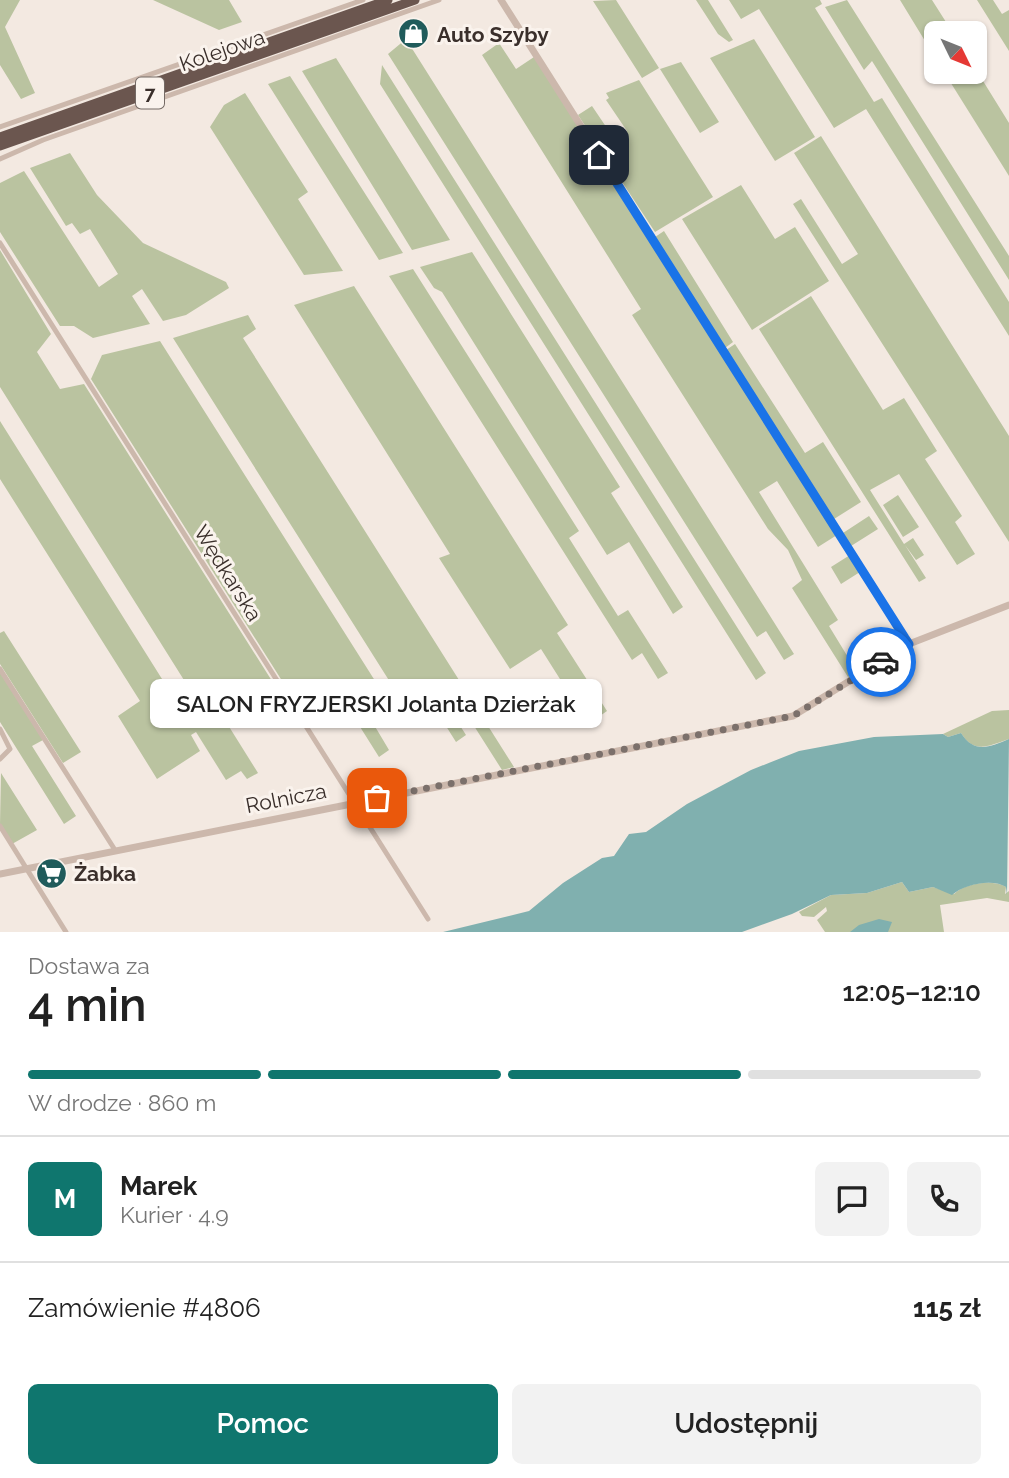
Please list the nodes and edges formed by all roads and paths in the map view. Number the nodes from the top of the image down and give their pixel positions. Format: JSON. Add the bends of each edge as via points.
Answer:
{"nodes":[{"id":1,"x":363,"y":0,"type":"edge"},
{"id":2,"x":388,"y":0,"type":"edge"},
{"id":3,"x":415,"y":0,"type":"edge"},
{"id":4,"x":439,"y":0,"type":"edge"},
{"id":5,"x":501,"y":0,"type":"edge"},
{"id":6,"x":0,"y":127,"type":"edge"},
{"id":7,"x":0,"y":136,"type":"edge"},
{"id":8,"x":0,"y":146,"type":"edge"},
{"id":9,"x":0,"y":159,"type":"edge"},
{"id":10,"x":0,"y":243,"type":"edge"},
{"id":11,"x":1009,"y":605,"type":"edge"},
{"id":12,"x":909,"y":644,"type":"junction"},
{"id":13,"x":0,"y":669,"type":"edge"},
{"id":14,"x":0,"y":729,"type":"edge"},
{"id":15,"x":0,"y":759,"type":"edge"},
{"id":16,"x":354,"y":803,"type":"junction"},
{"id":17,"x":0,"y":826,"type":"edge"},
{"id":18,"x":115,"y":850,"type":"junction"},
{"id":19,"x":26,"y":868,"type":"junction"},
{"id":20,"x":0,"y":873,"type":"edge"},
{"id":21,"x":428,"y":919,"type":"dead end"},
{"id":22,"x":65,"y":932,"type":"edge"}],
"edges":[{"from":1,"to":6,"type":"street"},
{"from":2,"to":7,"type":"highway","name":"Kolejowa","number":"7"},
{"from":3,"to":8,"type":"highway","name":"Kolejowa","number":"7"},
{"from":4,"to":9,"type":"street"},
{"from":5,"to":12,"type":"street"},
{"from":10,"to":16,"type":"street","name":"Wędkarska"},
{"from":11,"to":12,"type":"street","name":"Rolnicza"},
{"from":12,"to":16,"type":"street","name":"Rolnicza","via":[[793,716]]},
{"from":13,"to":18,"type":"street"},
{"from":14,"to":15,"type":"street","via":[[10,744],[8,754]]},
{"from":16,"to":18,"type":"street","name":"Rolnicza"},
{"from":16,"to":21,"type":"street","name":"Wędkarska"},
{"from":17,"to":19,"type":"street"},
{"from":18,"to":19,"type":"street","name":"Rolnicza"},
{"from":19,"to":20,"type":"street","name":"Rolnicza"},
{"from":19,"to":22,"type":"street"}]}
